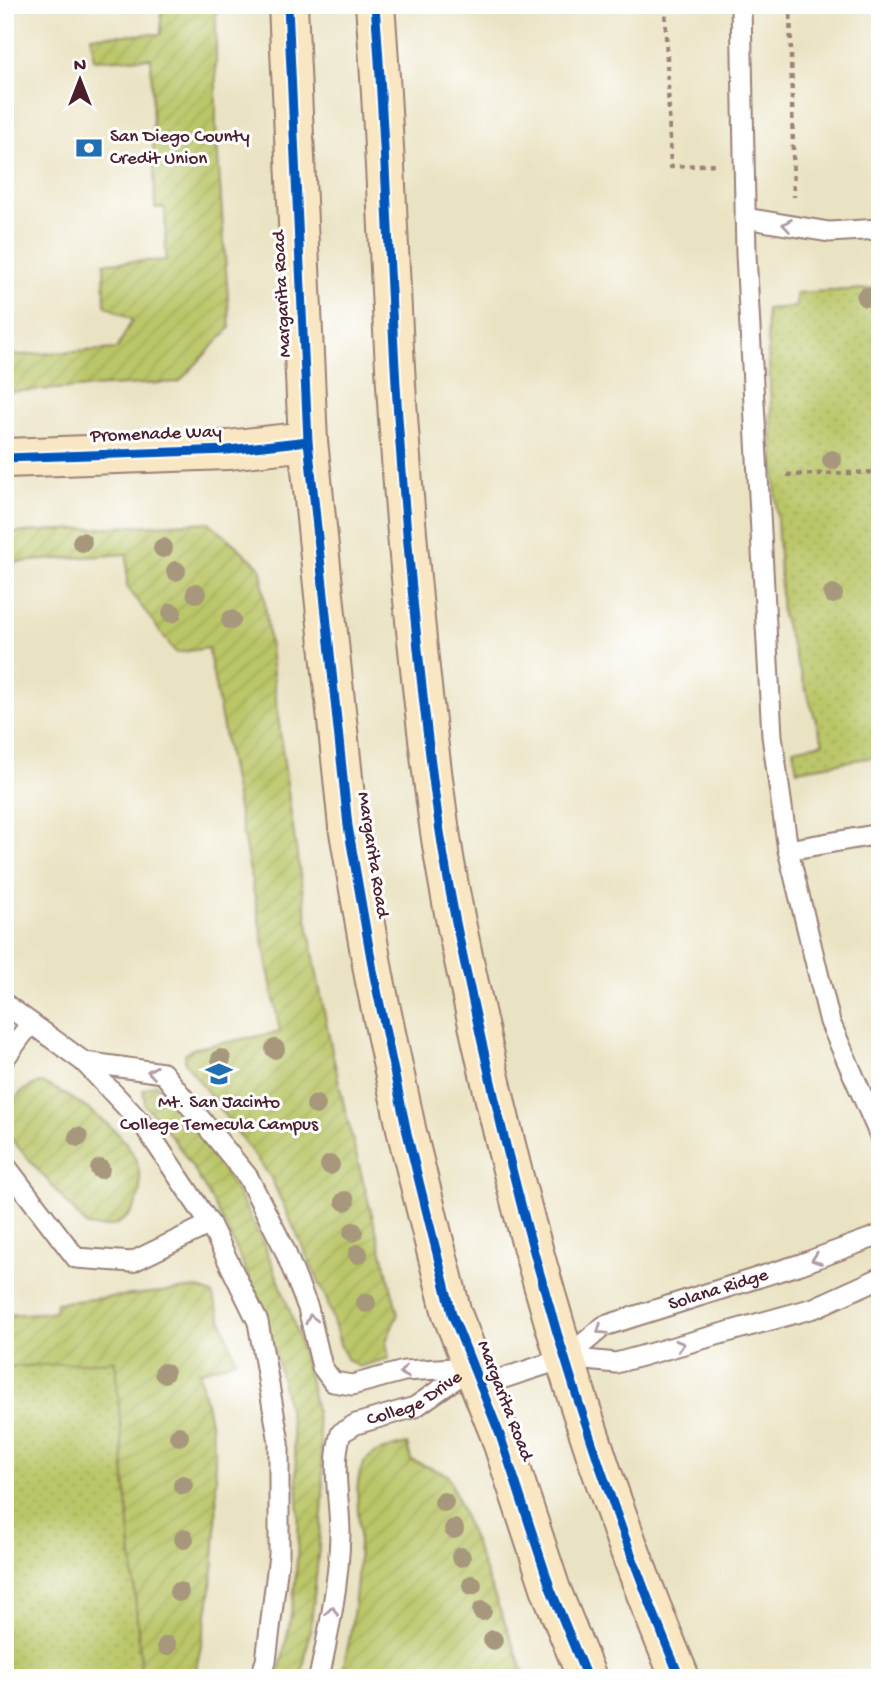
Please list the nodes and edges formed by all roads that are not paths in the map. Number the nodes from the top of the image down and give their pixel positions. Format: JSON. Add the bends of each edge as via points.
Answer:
{"nodes":[{"id":1,"x":288,"y":5,"type":"edge"},
{"id":2,"x":374,"y":5,"type":"edge"},
{"id":3,"x":741,"y":5,"type":"edge"},
{"id":4,"x":745,"y":218,"type":"junction"},
{"id":5,"x":880,"y":229,"type":"edge"},
{"id":6,"x":308,"y":441,"type":"junction"},
{"id":7,"x":5,"y":458,"type":"edge"},
{"id":8,"x":880,"y":834,"type":"edge"},
{"id":9,"x":788,"y":850,"type":"junction"},
{"id":10,"x":5,"y":1004,"type":"edge"},
{"id":11,"x":31,"y":1023,"type":"junction"},
{"id":12,"x":5,"y":1058,"type":"edge"},
{"id":13,"x":84,"y":1062,"type":"junction"},
{"id":14,"x":880,"y":1136,"type":"edge"},
{"id":15,"x":5,"y":1165,"type":"edge"},
{"id":16,"x":210,"y":1224,"type":"junction"},
{"id":17,"x":880,"y":1235,"type":"edge"},
{"id":18,"x":880,"y":1278,"type":"edge"},
{"id":19,"x":566,"y":1358,"type":"junction"},
{"id":20,"x":476,"y":1377,"type":"junction"},
{"id":21,"x":260,"y":1678,"type":"edge"},
{"id":22,"x":319,"y":1678,"type":"edge"},
{"id":23,"x":587,"y":1678,"type":"edge"},
{"id":24,"x":680,"y":1678,"type":"edge"}],
"edges":[{"from":1,"to":6,"type":"main road","name":"Margarita Road"},
{"from":2,"to":19,"type":"main road","via":[[398,420],[436,807],[503,1137],[542,1289]]},
{"from":3,"to":4,"type":"lane"},
{"from":5,"to":4,"type":"lane","one_way":true,"via":[[829,232]]},
{"from":4,"to":9,"type":"lane","via":[[772,736]]},
{"from":6,"to":7,"type":"main road","name":"Promenade Way","via":[[228,450]]},
{"from":6,"to":20,"type":"main road","name":"Margarita Road","via":[[348,827],[372,963],[407,1133],[452,1314]]},
{"from":8,"to":9,"type":"lane"},
{"from":9,"to":14,"type":"lane","via":[[830,1021]]},
{"from":10,"to":11,"type":"lane"},
{"from":11,"to":12,"type":"lane"},
{"from":11,"to":13,"type":"lane"},
{"from":13,"to":16,"type":"lane","via":[[145,1127]]},
{"from":20,"to":13,"type":"lane","name":"College Drive","one_way":true,"via":[[404,1371],[352,1385],[333,1382],[322,1367],[308,1308],[283,1246],[248,1177],[163,1073]]},
{"from":15,"to":16,"type":"lane","via":[[76,1258],[132,1262]]},
{"from":16,"to":21,"type":"lane","via":[[258,1322],[279,1441],[279,1555]]},
{"from":17,"to":19,"type":"lane","name":"Solana Ridge","one_way":true,"via":[[801,1265],[604,1326]]},
{"from":19,"to":18,"type":"lane","name":"Solana Ridge","one_way":true,"via":[[616,1363],[814,1308]]},
{"from":19,"to":20,"type":"lane","name":"Solana Ridge"},
{"from":19,"to":24,"type":"main road","via":[[584,1422]]},
{"from":22,"to":20,"type":"lane","name":"College Drive","one_way":true,"via":[[340,1535],[336,1453],[341,1433],[356,1424],[415,1407]]},
{"from":20,"to":23,"type":"main road","name":"Margarita Road"}]}
